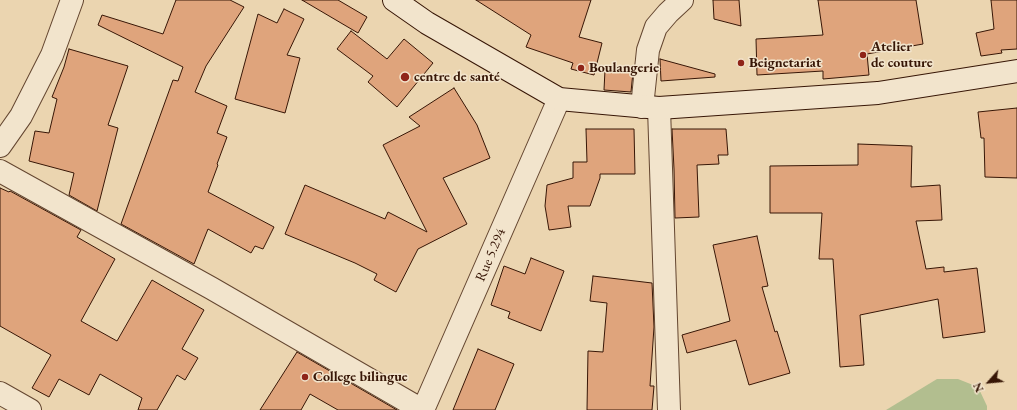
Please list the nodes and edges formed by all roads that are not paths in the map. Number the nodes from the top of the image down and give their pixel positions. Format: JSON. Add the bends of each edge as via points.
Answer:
{"nodes":[{"id":1,"x":72,"y":0,"type":"edge"},
{"id":2,"x":394,"y":0,"type":"edge"},
{"id":3,"x":682,"y":0,"type":"edge"},
{"id":4,"x":1017,"y":71,"type":"edge"},
{"id":5,"x":558,"y":99,"type":"junction"},
{"id":6,"x":650,"y":108,"type":"junction"},
{"id":7,"x":0,"y":146,"type":"edge"},
{"id":8,"x":0,"y":171,"type":"edge"},
{"id":9,"x":0,"y":393,"type":"edge"},
{"id":10,"x":30,"y":410,"type":"edge"},
{"id":11,"x":423,"y":410,"type":"edge"},
{"id":12,"x":669,"y":410,"type":"edge"}],
"edges":[{"from":1,"to":7,"type":"street","via":[[52,55],[20,116]]},
{"from":2,"to":5,"type":"street","via":[[427,23]]},
{"from":3,"to":6,"type":"street","via":[[656,27],[648,50]]},
{"from":4,"to":6,"type":"street","via":[[878,93]]},
{"from":5,"to":6,"type":"street"},
{"from":5,"to":11,"type":"street","name":"Rue 5.294"},
{"from":6,"to":12,"type":"street"},
{"from":8,"to":11,"type":"street"},
{"from":9,"to":10,"type":"street"}]}
